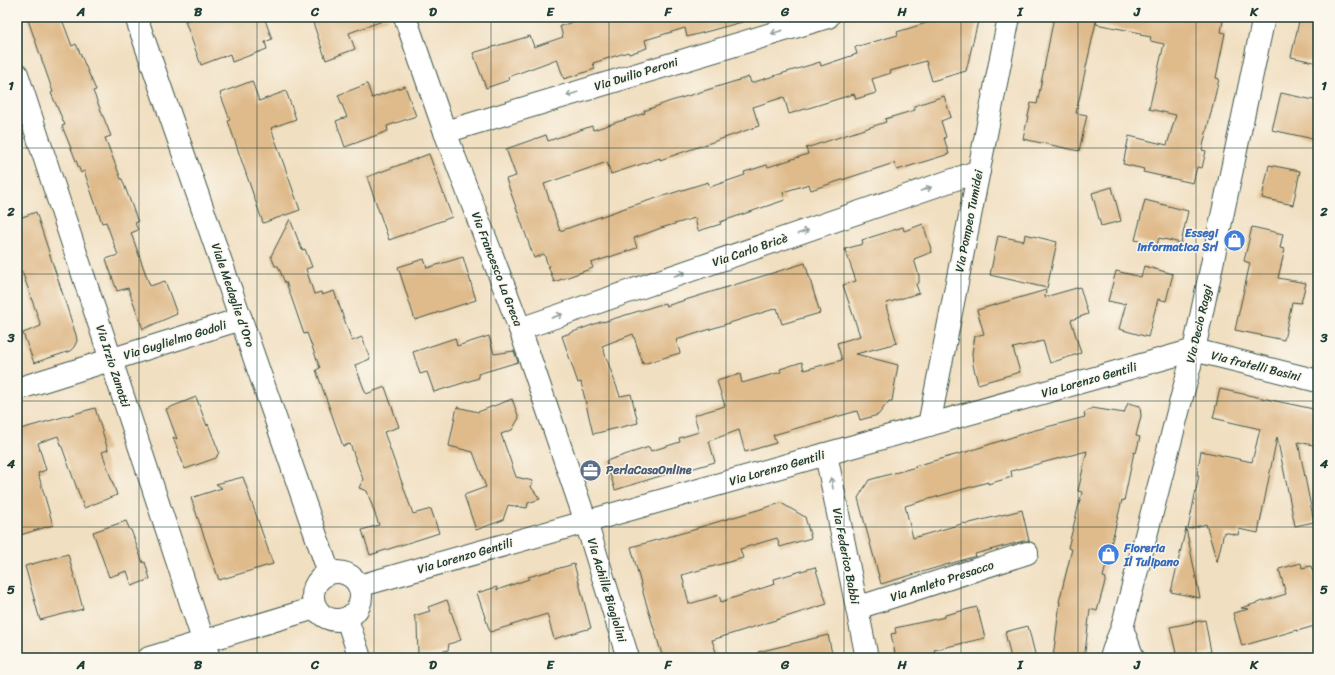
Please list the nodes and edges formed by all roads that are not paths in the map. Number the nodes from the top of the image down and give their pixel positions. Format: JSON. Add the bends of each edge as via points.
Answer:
{"nodes":[{"id":1,"x":136,"y":17,"type":"edge"},
{"id":2,"x":405,"y":17,"type":"edge"},
{"id":3,"x":828,"y":17,"type":"edge"},
{"id":4,"x":1010,"y":17,"type":"edge"},
{"id":5,"x":1264,"y":17,"type":"edge"},
{"id":6,"x":17,"y":74,"type":"edge"},
{"id":7,"x":445,"y":132,"type":"junction"},
{"id":8,"x":979,"y":171,"type":"junction"},
{"id":9,"x":241,"y":319,"type":"junction"},
{"id":10,"x":520,"y":328,"type":"junction"},
{"id":11,"x":1194,"y":350,"type":"junction"},
{"id":12,"x":111,"y":360,"type":"junction"},
{"id":13,"x":1318,"y":381,"type":"edge"},
{"id":14,"x":17,"y":389,"type":"edge"},
{"id":15,"x":929,"y":425,"type":"junction"},
{"id":16,"x":826,"y":454,"type":"junction"},
{"id":17,"x":586,"y":522,"type":"junction"},
{"id":18,"x":1027,"y":553,"type":"dead end"},
{"id":19,"x":329,"y":573,"type":"junction"},
{"id":20,"x":360,"y":586,"type":"junction"},
{"id":21,"x":315,"y":608,"type":"junction"},
{"id":22,"x":857,"y":608,"type":"junction"},
{"id":23,"x":346,"y":619,"type":"junction"},
{"id":24,"x":1122,"y":628,"type":"junction"},
{"id":25,"x":206,"y":650,"type":"edge"},
{"id":26,"x":149,"y":658,"type":"edge"},
{"id":27,"x":360,"y":658,"type":"edge"},
{"id":28,"x":628,"y":658,"type":"edge"},
{"id":29,"x":867,"y":658,"type":"edge"},
{"id":30,"x":1112,"y":658,"type":"edge"},
{"id":31,"x":1123,"y":658,"type":"edge"},
{"id":32,"x":1133,"y":658,"type":"edge"}],
"edges":[{"from":1,"to":9,"type":"street","name":"Viale Medaglie d'Oro"},
{"from":2,"to":7,"type":"street","name":"Via Francesco La Greca"},
{"from":3,"to":7,"type":"street","name":"Via Duilio Peroni","one_way":true},
{"from":4,"to":8,"type":"street","name":"Via Pompeo Tumidei"},
{"from":5,"to":11,"type":"street","name":"Via Decio Raggi"},
{"from":6,"to":12,"type":"street","name":"Via Irzio Zanotti"},
{"from":7,"to":10,"type":"street","name":"Via Francesco La Greca"},
{"from":10,"to":8,"type":"street","name":"Via Carlo Bricè","one_way":true},
{"from":8,"to":15,"type":"street","name":"Via Pompeo Tumidei"},
{"from":9,"to":12,"type":"street","name":"Via Guglielmo Godoli"},
{"from":9,"to":19,"type":"street","name":"Viale Medaglie d'Oro"},
{"from":10,"to":17,"type":"street","name":"Via Francesco La Greca"},
{"from":11,"to":13,"type":"street","name":"Via fratelli Basini"},
{"from":11,"to":15,"type":"street","name":"Via Lorenzo Gentili"},
{"from":11,"to":24,"type":"street","name":"Via Decio Raggi"},
{"from":12,"to":14,"type":"street","name":"Via Guglielmo Godoli"},
{"from":12,"to":25,"type":"street","name":"Via Irzio Zanotti"},
{"from":15,"to":16,"type":"street","name":"Via Lorenzo Gentili"},
{"from":16,"to":17,"type":"street","name":"Via Lorenzo Gentili"},
{"from":22,"to":16,"type":"street","name":"Via Federico Babbi","one_way":true},
{"from":17,"to":20,"type":"street","name":"Via Lorenzo Gentili"},
{"from":17,"to":28,"type":"street","name":"Via Achille Biagiolini"},
{"from":18,"to":22,"type":"street","name":"Via Amleto Presacco"},
{"from":19,"to":20,"type":"street","via":[[344,572]]},
{"from":19,"to":21,"type":"street","via":[[323,576],[312,593]]},
{"from":20,"to":23,"type":"street","via":[[361,601],[353,615]]},
{"from":21,"to":23,"type":"street","via":[[326,618],[339,621]]},
{"from":21,"to":25,"type":"street"},
{"from":22,"to":29,"type":"street","name":"Via Federico Babbi"},
{"from":23,"to":27,"type":"street"},
{"from":24,"to":30,"type":"street","name":"Via Decio Raggi"},
{"from":24,"to":31,"type":"street","name":"Via Decio Raggi"},
{"from":24,"to":32,"type":"street"},
{"from":25,"to":26,"type":"street"}]}
